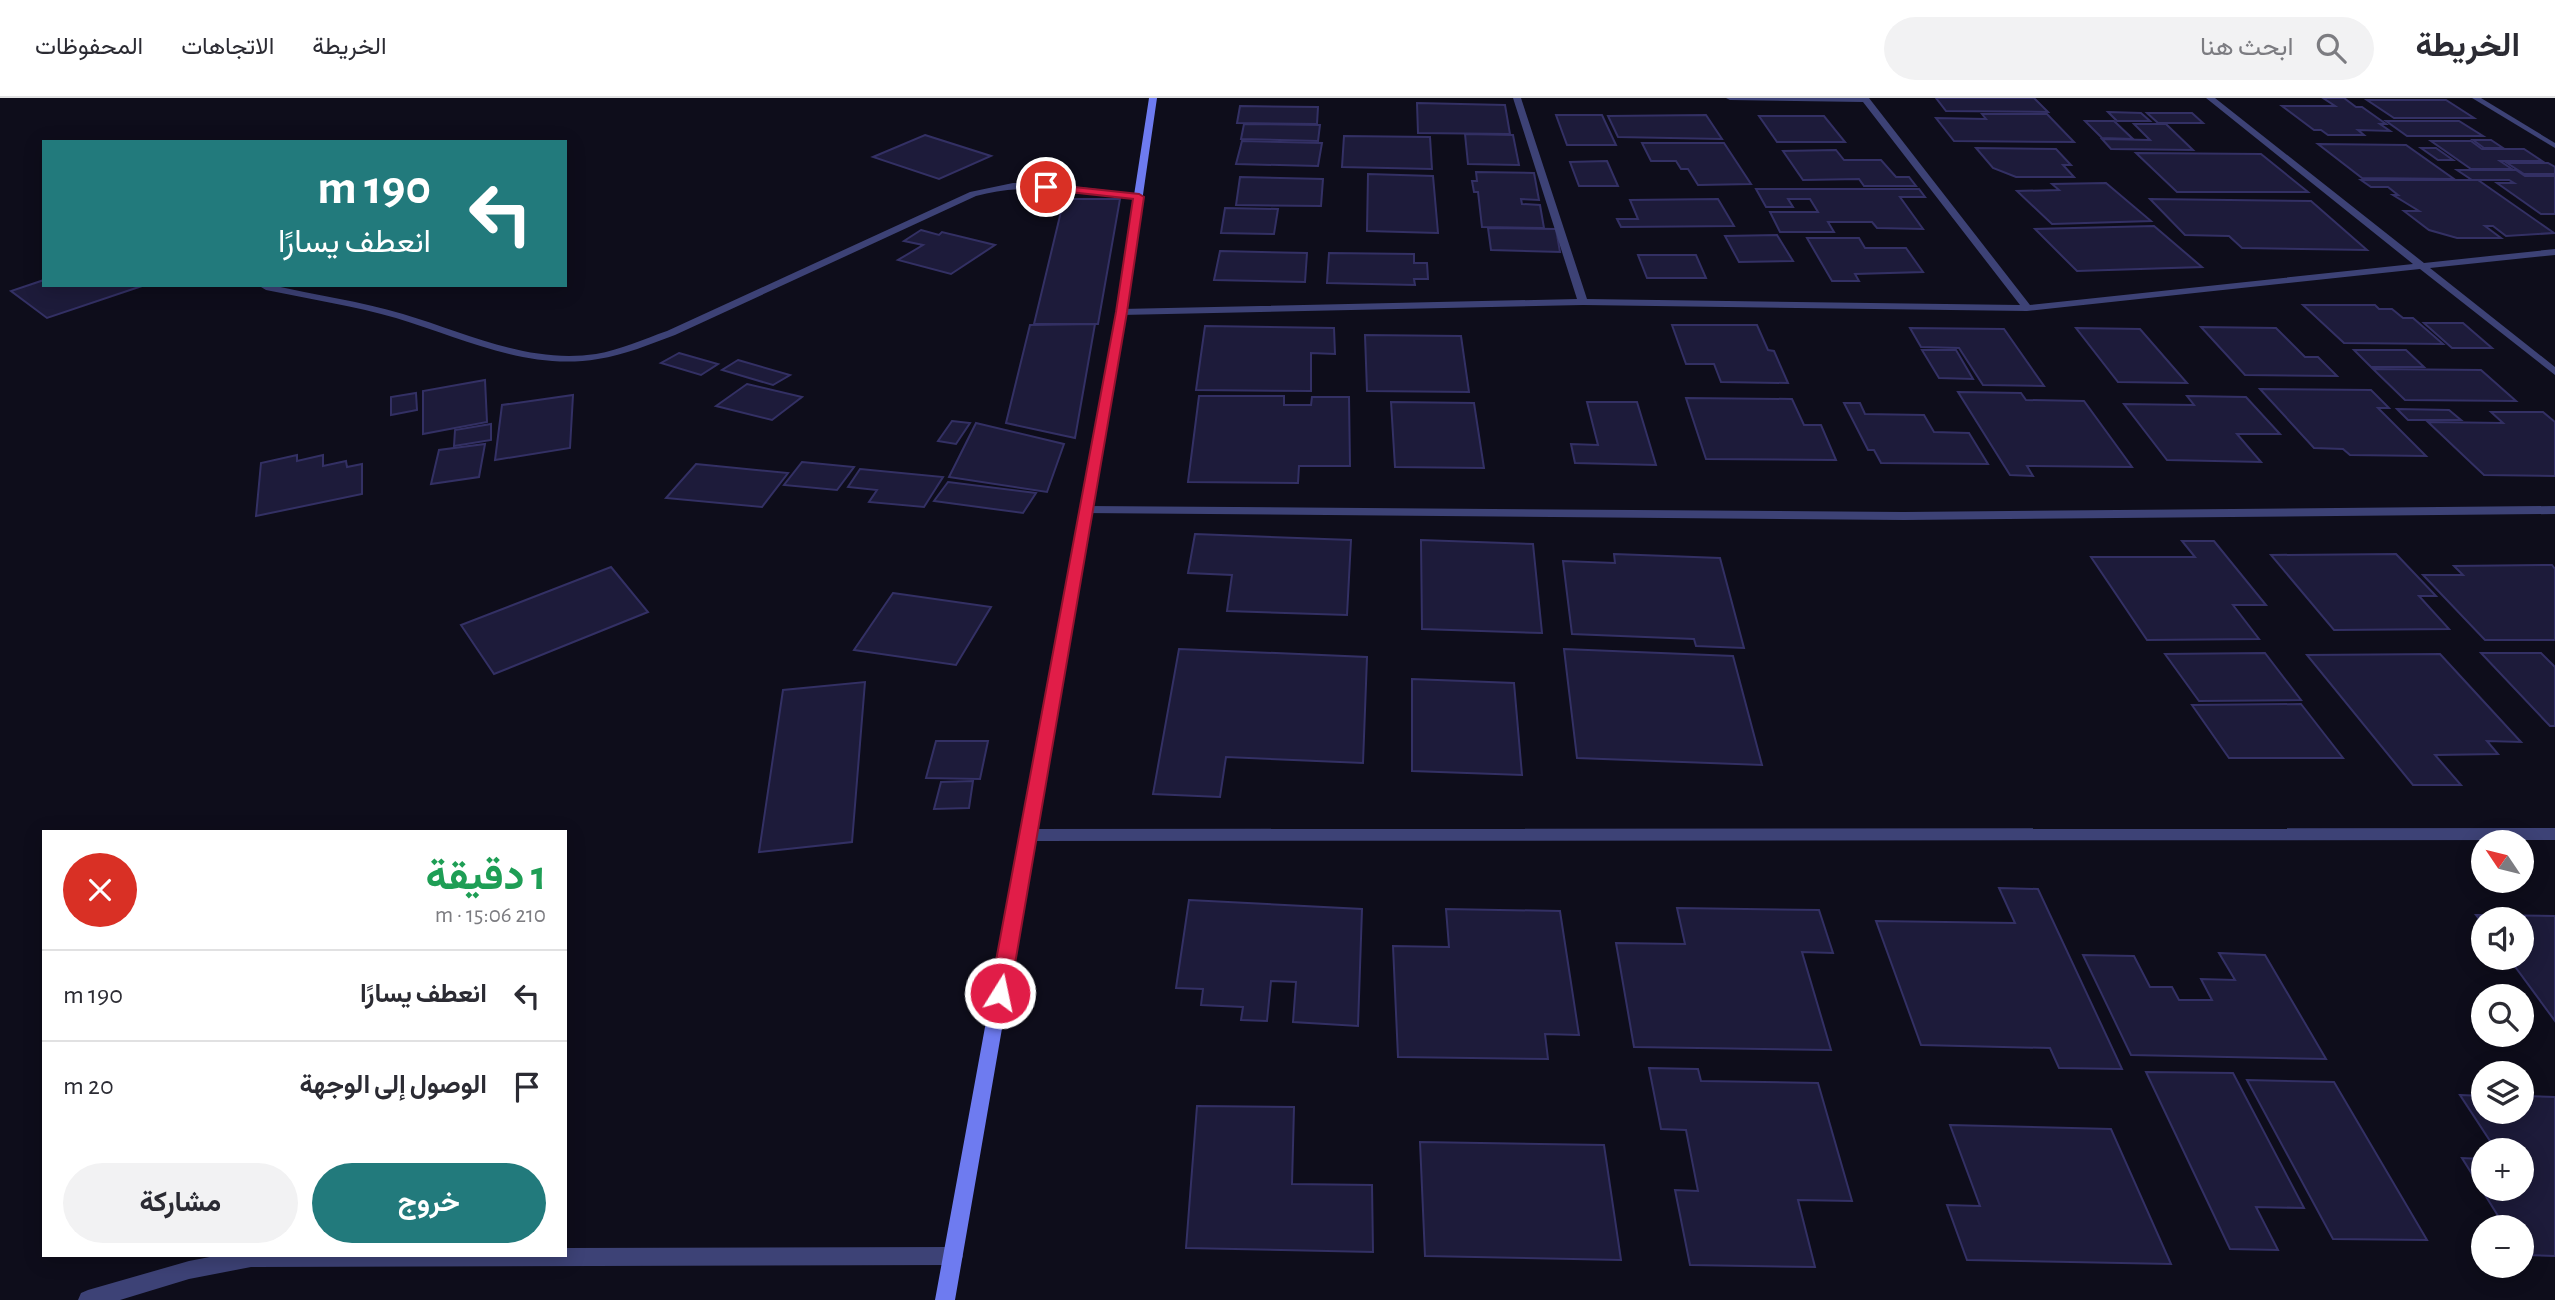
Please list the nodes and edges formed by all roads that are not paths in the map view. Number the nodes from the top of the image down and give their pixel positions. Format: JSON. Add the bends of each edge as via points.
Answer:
{"nodes":[{"id":1,"x":1153,"y":98,"type":"edge"},
{"id":2,"x":1517,"y":98,"type":"edge"},
{"id":3,"x":1730,"y":98,"type":"edge"},
{"id":4,"x":2210,"y":98,"type":"edge"},
{"id":5,"x":2476,"y":98,"type":"edge"},
{"id":6,"x":1865,"y":99,"type":"edge"},
{"id":7,"x":2555,"y":146,"type":"edge"},
{"id":8,"x":1139,"y":197,"type":"junction"},
{"id":9,"x":2555,"y":252,"type":"edge"},
{"id":10,"x":2420,"y":264,"type":"junction"},
{"id":11,"x":266,"y":287,"type":"dead end"},
{"id":12,"x":1583,"y":302,"type":"junction"},
{"id":13,"x":2027,"y":308,"type":"junction"},
{"id":14,"x":1121,"y":312,"type":"junction"},
{"id":15,"x":2555,"y":372,"type":"edge"},
{"id":16,"x":1086,"y":510,"type":"junction"},
{"id":17,"x":2555,"y":510,"type":"edge"},
{"id":18,"x":2555,"y":834,"type":"edge"},
{"id":19,"x":1028,"y":835,"type":"junction"},
{"id":20,"x":953,"y":1256,"type":"junction"},
{"id":21,"x":88,"y":1300,"type":"edge"},
{"id":22,"x":945,"y":1300,"type":"edge"}],
"edges":[{"from":1,"to":8,"type":"street"},
{"from":2,"to":12,"type":"street"},
{"from":3,"to":6,"type":"street"},
{"from":4,"to":10,"type":"street"},
{"from":5,"to":7,"type":"street"},
{"from":6,"to":13,"type":"street"},
{"from":8,"to":11,"type":"street","via":[[1023,184],[996,186],[671,333],[595,358],[522,355],[399,316]]},
{"from":8,"to":14,"type":"street"},
{"from":9,"to":10,"type":"street"},
{"from":10,"to":13,"type":"street"},
{"from":10,"to":15,"type":"street"},
{"from":12,"to":13,"type":"street"},
{"from":12,"to":14,"type":"street"},
{"from":14,"to":16,"type":"street"},
{"from":16,"to":17,"type":"street","via":[[1904,516]]},
{"from":16,"to":19,"type":"street"},
{"from":18,"to":19,"type":"street"},
{"from":19,"to":20,"type":"street"},
{"from":20,"to":21,"type":"street","via":[[251,1258],[189,1270]]},
{"from":20,"to":22,"type":"street"}]}
